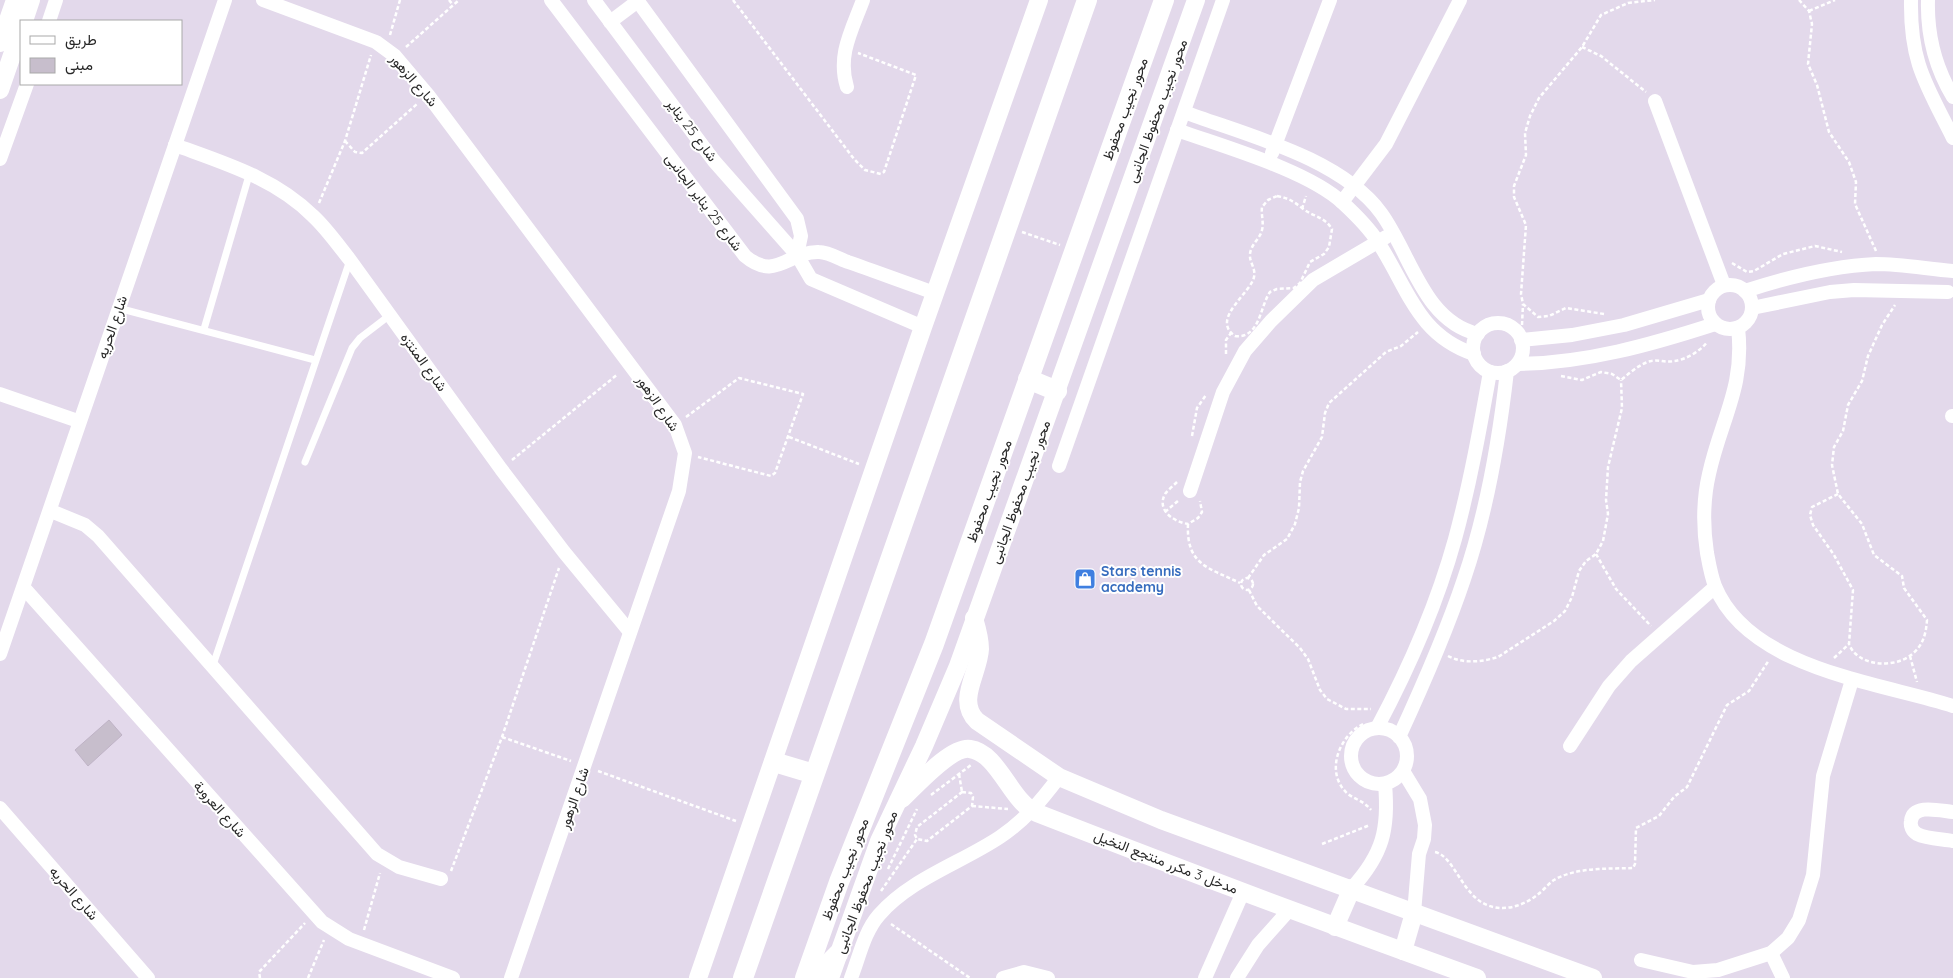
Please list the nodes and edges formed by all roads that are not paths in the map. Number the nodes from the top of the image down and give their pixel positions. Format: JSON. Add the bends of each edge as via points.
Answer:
{"nodes":[{"id":1,"x":15,"y":0,"type":"edge"},
{"id":2,"x":31,"y":0,"type":"edge"},
{"id":3,"x":56,"y":0,"type":"edge"},
{"id":4,"x":225,"y":0,"type":"edge"},
{"id":5,"x":263,"y":0,"type":"edge"},
{"id":6,"x":551,"y":0,"type":"edge"},
{"id":7,"x":594,"y":0,"type":"edge"},
{"id":8,"x":637,"y":0,"type":"edge"},
{"id":9,"x":863,"y":0,"type":"edge"},
{"id":10,"x":1039,"y":0,"type":"edge"},
{"id":11,"x":1087,"y":0,"type":"edge"},
{"id":12,"x":1164,"y":0,"type":"edge"},
{"id":13,"x":1196,"y":0,"type":"edge"},
{"id":14,"x":1223,"y":0,"type":"edge"},
{"id":15,"x":1330,"y":0,"type":"edge"},
{"id":16,"x":1460,"y":0,"type":"edge"},
{"id":17,"x":1911,"y":0,"type":"edge"},
{"id":18,"x":1928,"y":0,"type":"edge"},
{"id":19,"x":48,"y":20,"type":"edge"},
{"id":20,"x":14,"y":21,"type":"edge"},
{"id":21,"x":610,"y":22,"type":"junction"},
{"id":22,"x":0,"y":44,"type":"edge"},
{"id":23,"x":26,"y":85,"type":"edge"},
{"id":24,"x":847,"y":87,"type":"dead end"},
{"id":25,"x":0,"y":88,"type":"edge"},
{"id":26,"x":1953,"y":97,"type":"edge"},
{"id":27,"x":1655,"y":100,"type":"road end"},
{"id":28,"x":1184,"y":112,"type":"junction"},
{"id":29,"x":1177,"y":130,"type":"junction"},
{"id":30,"x":1953,"y":138,"type":"edge"},
{"id":31,"x":176,"y":145,"type":"junction"},
{"id":32,"x":1275,"y":146,"type":"junction"},
{"id":33,"x":0,"y":159,"type":"edge"},
{"id":34,"x":1268,"y":163,"type":"junction"},
{"id":35,"x":250,"y":172,"type":"junction"},
{"id":36,"x":1356,"y":186,"type":"junction"},
{"id":37,"x":1342,"y":202,"type":"junction"},
{"id":38,"x":1394,"y":232,"type":"junction"},
{"id":39,"x":1378,"y":242,"type":"junction"},
{"id":40,"x":797,"y":255,"type":"junction"},
{"id":41,"x":350,"y":260,"type":"junction"},
{"id":42,"x":1953,"y":271,"type":"edge"},
{"id":43,"x":1724,"y":285,"type":"junction"},
{"id":44,"x":1745,"y":291,"type":"junction"},
{"id":45,"x":935,"y":293,"type":"junction"},
{"id":46,"x":1950,"y":296,"type":"edge"},
{"id":47,"x":1708,"y":300,"type":"junction"},
{"id":48,"x":118,"y":308,"type":"junction"},
{"id":49,"x":1752,"y":308,"type":"junction"},
{"id":50,"x":390,"y":315,"type":"junction"},
{"id":51,"x":1715,"y":324,"type":"junction"},
{"id":52,"x":923,"y":327,"type":"junction"},
{"id":53,"x":1738,"y":328,"type":"junction"},
{"id":54,"x":204,"y":329,"type":"junction"},
{"id":55,"x":1478,"y":334,"type":"junction"},
{"id":56,"x":1518,"y":335,"type":"junction"},
{"id":57,"x":1474,"y":354,"type":"junction"},
{"id":58,"x":315,"y":360,"type":"junction"},
{"id":59,"x":1512,"y":368,"type":"junction"},
{"id":60,"x":1490,"y":372,"type":"junction"},
{"id":61,"x":1028,"y":379,"type":"junction"},
{"id":62,"x":1057,"y":391,"type":"junction"},
{"id":63,"x":0,"y":394,"type":"edge"},
{"id":64,"x":78,"y":421,"type":"junction"},
{"id":65,"x":305,"y":462,"type":"dead end"},
{"id":66,"x":1059,"y":466,"type":"dead end"},
{"id":67,"x":1190,"y":491,"type":"road end"},
{"id":68,"x":51,"y":511,"type":"junction"},
{"id":69,"x":1715,"y":587,"type":"junction"},
{"id":70,"x":24,"y":588,"type":"junction"},
{"id":71,"x":974,"y":618,"type":"junction"},
{"id":72,"x":630,"y":632,"type":"junction"},
{"id":73,"x":0,"y":654,"type":"edge"},
{"id":74,"x":212,"y":668,"type":"junction"},
{"id":75,"x":1852,"y":680,"type":"junction"},
{"id":76,"x":1953,"y":706,"type":"edge"},
{"id":77,"x":1377,"y":728,"type":"junction"},
{"id":78,"x":1399,"y":737,"type":"junction"},
{"id":79,"x":1570,"y":746,"type":"dead end"},
{"id":80,"x":774,"y":762,"type":"junction"},
{"id":81,"x":1403,"y":771,"type":"junction"},
{"id":82,"x":814,"y":774,"type":"junction"},
{"id":83,"x":1059,"y":777,"type":"junction"},
{"id":84,"x":1385,"y":784,"type":"junction"},
{"id":85,"x":0,"y":808,"type":"edge"},
{"id":86,"x":893,"y":808,"type":"junction"},
{"id":87,"x":1033,"y":811,"type":"junction"},
{"id":88,"x":1953,"y":812,"type":"edge"},
{"id":89,"x":1953,"y":841,"type":"edge"},
{"id":90,"x":441,"y":879,"type":"road end"},
{"id":91,"x":1352,"y":888,"type":"junction"},
{"id":92,"x":1243,"y":892,"type":"junction"},
{"id":93,"x":1290,"y":909,"type":"junction"},
{"id":94,"x":1414,"y":913,"type":"junction"},
{"id":95,"x":1335,"y":927,"type":"junction"},
{"id":96,"x":1404,"y":951,"type":"junction"},
{"id":97,"x":1771,"y":953,"type":"junction"},
{"id":98,"x":838,"y":954,"type":"junction"},
{"id":99,"x":1642,"y":960,"type":"dead end"},
{"id":100,"x":148,"y":978,"type":"edge"},
{"id":101,"x":454,"y":978,"type":"edge"},
{"id":102,"x":511,"y":978,"type":"edge"},
{"id":103,"x":698,"y":978,"type":"edge"},
{"id":104,"x":743,"y":978,"type":"edge"},
{"id":105,"x":805,"y":978,"type":"edge"},
{"id":106,"x":814,"y":978,"type":"edge"},
{"id":107,"x":830,"y":978,"type":"edge"},
{"id":108,"x":851,"y":978,"type":"edge"},
{"id":109,"x":1004,"y":978,"type":"edge"},
{"id":110,"x":1048,"y":978,"type":"edge"},
{"id":111,"x":1205,"y":978,"type":"edge"},
{"id":112,"x":1237,"y":978,"type":"edge"},
{"id":113,"x":1477,"y":978,"type":"edge"},
{"id":114,"x":1593,"y":978,"type":"edge"},
{"id":115,"x":1783,"y":978,"type":"edge"}],
"edges":[{"from":1,"to":20,"type":"street"},
{"from":2,"to":20,"type":"street"},
{"from":3,"to":19,"type":"street"},
{"from":4,"to":31,"type":"street","name":"شارع الحريه"},
{"from":5,"to":72,"type":"street","name":"شارع الزهور","via":[[386,49],[428,94],[675,425],[685,453],[678,491]]},
{"from":6,"to":40,"type":"street","name":"شارع 25 يناير الجانبى","via":[[745,256],[770,267]]},
{"from":7,"to":21,"type":"street","name":"شارع 25 يناير"},
{"from":8,"to":21,"type":"street"},
{"from":8,"to":40,"type":"street","via":[[797,219],[801,236]]},
{"from":9,"to":24,"type":"street","via":[[842,56],[842,72]]},
{"from":10,"to":45,"type":"street"},
{"from":11,"to":82,"type":"main road"},
{"from":12,"to":61,"type":"main road","name":"محور نجيب محفوظ"},
{"from":13,"to":62,"type":"street","name":"محور نجيب محفوظ الجانبى"},
{"from":14,"to":28,"type":"street"},
{"from":15,"to":32,"type":"street"},
{"from":16,"to":36,"type":"street","via":[[1398,123]]},
{"from":17,"to":30,"type":"street","via":[[1916,60],[1934,105]]},
{"from":18,"to":26,"type":"street","via":[[1933,50]]},
{"from":20,"to":22,"type":"street"},
{"from":20,"to":25,"type":"street"},
{"from":21,"to":40,"type":"street","name":"شارع 25 يناير","via":[[714,161]]},
{"from":23,"to":33,"type":"street"},
{"from":27,"to":43,"type":"street"},
{"from":28,"to":29,"type":"street"},
{"from":28,"to":32,"type":"street"},
{"from":29,"to":34,"type":"street"},
{"from":29,"to":66,"type":"street"},
{"from":31,"to":35,"type":"street","name":"شارع المنتزه"},
{"from":31,"to":48,"type":"street","name":"شارع الحريه"},
{"from":32,"to":34,"type":"street"},
{"from":32,"to":36,"type":"street"},
{"from":34,"to":37,"type":"street","via":[[1325,190]]},
{"from":35,"to":41,"type":"street","name":"شارع المنتزه","via":[[314,216]]},
{"from":35,"to":54,"type":"lane"},
{"from":36,"to":37,"type":"street"},
{"from":36,"to":38,"type":"street","via":[[1380,211]]},
{"from":37,"to":39,"type":"street"},
{"from":38,"to":39,"type":"street"},
{"from":38,"to":55,"type":"street","via":[[1432,304],[1454,324]]},
{"from":39,"to":57,"type":"street","via":[[1427,325],[1448,343]]},
{"from":39,"to":67,"type":"street","via":[[1313,280],[1245,351],[1223,392]]},
{"from":40,"to":45,"type":"street","via":[[820,252]]},
{"from":40,"to":52,"type":"street","name":"شارع 25 يناير","via":[[804,271],[819,284]]},
{"from":41,"to":50,"type":"street","name":"شارع المنتزه"},
{"from":41,"to":58,"type":"lane"},
{"from":42,"to":44,"type":"street","via":[[1879,264],[1827,269]]},
{"from":42,"to":46,"type":"street","via":[[1948,280]]},
{"from":43,"to":44,"type":"street","via":[[1735,285]]},
{"from":43,"to":47,"type":"street","via":[[1715,290]]},
{"from":44,"to":49,"type":"street"},
{"from":45,"to":52,"type":"street"},
{"from":46,"to":49,"type":"street","via":[[1904,290],[1830,292]]},
{"from":47,"to":51,"type":"street","via":[[1707,308]]},
{"from":47,"to":56,"type":"street","via":[[1624,325],[1572,335]]},
{"from":48,"to":54,"type":"lane"},
{"from":48,"to":64,"type":"street","name":"شارع الحريه"},
{"from":49,"to":53,"type":"street","via":[[1745,323]]},
{"from":50,"to":65,"type":"lane","via":[[352,348]]},
{"from":50,"to":72,"type":"street","name":"شارع المنتزه","via":[[501,469]]},
{"from":51,"to":53,"type":"street","via":[[1723,328]]},
{"from":51,"to":59,"type":"street","via":[[1618,352]]},
{"from":52,"to":80,"type":"street"},
{"from":53,"to":69,"type":"street","via":[[1740,363],[1737,382],[1715,448],[1704,509],[1705,537]]},
{"from":54,"to":58,"type":"lane"},
{"from":55,"to":56,"type":"street","via":[[1485,327],[1505,324]]},
{"from":55,"to":57,"type":"street"},
{"from":56,"to":59,"type":"street","via":[[1522,356]]},
{"from":57,"to":60,"type":"street","via":[[1482,368]]},
{"from":58,"to":74,"type":"lane"},
{"from":59,"to":60,"type":"street"},
{"from":59,"to":78,"type":"street","via":[[1486,502],[1465,577],[1438,651]]},
{"from":60,"to":77,"type":"street","via":[[1471,471],[1440,588],[1414,653]]},
{"from":61,"to":62,"type":"main road"},
{"from":61,"to":105,"type":"main road","name":"محور نجيب محفوظ","via":[[934,644],[839,882]]},
{"from":62,"to":71,"type":"street","name":"محور نجيب محفوظ الجانبى"},
{"from":63,"to":64,"type":"street"},
{"from":64,"to":68,"type":"street","name":"شارع الحريه"},
{"from":68,"to":70,"type":"street","name":"شارع الحريه"},
{"from":68,"to":74,"type":"street","via":[[85,525],[98,536]]},
{"from":69,"to":75,"type":"street","via":[[1742,625],[1775,651]]},
{"from":69,"to":79,"type":"street","via":[[1659,634],[1609,686]]},
{"from":70,"to":73,"type":"street","name":"شارع الحريه"},
{"from":70,"to":101,"type":"street","name":"شارع العروبة","via":[[313,914],[329,928],[360,943]]},
{"from":71,"to":83,"type":"street","via":[[980,649],[967,700],[969,711],[977,721]]},
{"from":71,"to":86,"type":"street","name":"محور نجيب محفوظ الجانبى","via":[[942,706]]},
{"from":72,"to":102,"type":"street","name":"شارع الزهور"},
{"from":74,"to":90,"type":"street","via":[[384,860]]},
{"from":75,"to":76,"type":"street"},
{"from":75,"to":97,"type":"street","via":[[1823,776],[1813,876],[1807,900],[1788,938]]},
{"from":77,"to":78,"type":"street","via":[[1385,728]]},
{"from":77,"to":84,"type":"street","via":[[1358,736],[1350,755],[1357,774],[1370,783]]},
{"from":78,"to":81,"type":"street","via":[[1407,753]]},
{"from":80,"to":82,"type":"main road"},
{"from":80,"to":103,"type":"street"},
{"from":81,"to":84,"type":"street"},
{"from":81,"to":94,"type":"street","via":[[1414,786],[1423,813],[1424,839],[1419,854]]},
{"from":82,"to":104,"type":"main road"},
{"from":83,"to":87,"type":"street"},
{"from":83,"to":91,"type":"street","via":[[1161,820]]},
{"from":84,"to":91,"type":"street","via":[[1384,839],[1363,876]]},
{"from":85,"to":100,"type":"street","name":"شارع الحريه"},
{"from":86,"to":87,"type":"street","name":"مدخل 3 مكرر منتجع النخيل","via":[[946,758],[965,748],[983,755]]},
{"from":86,"to":98,"type":"street","name":"محور نجيب محفوظ الجانبى"},
{"from":87,"to":92,"type":"street","name":"مدخل 3 مكرر منتجع النخيل"},
{"from":87,"to":108,"type":"street","via":[[1000,837],[910,889],[878,916],[869,930]]},
{"from":88,"to":89,"type":"street","via":[[1924,809],[1911,816],[1910,824],[1919,835]]},
{"from":91,"to":94,"type":"street"},
{"from":91,"to":95,"type":"street"},
{"from":92,"to":93,"type":"street","name":"مدخل 3 مكرر منتجع النخيل"},
{"from":92,"to":111,"type":"street"},
{"from":93,"to":95,"type":"street","name":"مدخل 3 مكرر منتجع النخيل"},
{"from":93,"to":112,"type":"street","via":[[1258,945]]},
{"from":94,"to":96,"type":"street"},
{"from":94,"to":114,"type":"street"},
{"from":95,"to":96,"type":"street","name":"مدخل 3 مكرر منتجع النخيل"},
{"from":96,"to":113,"type":"street","name":"مدخل 3 مكرر منتجع النخيل"},
{"from":97,"to":99,"type":"street","via":[[1734,966],[1693,972]]},
{"from":97,"to":115,"type":"street"},
{"from":98,"to":106,"type":"main road"},
{"from":98,"to":107,"type":"street","name":"محور نجيب محفوظ الجانبى"},
{"from":109,"to":110,"type":"street","via":[[1024,972]]}]}
